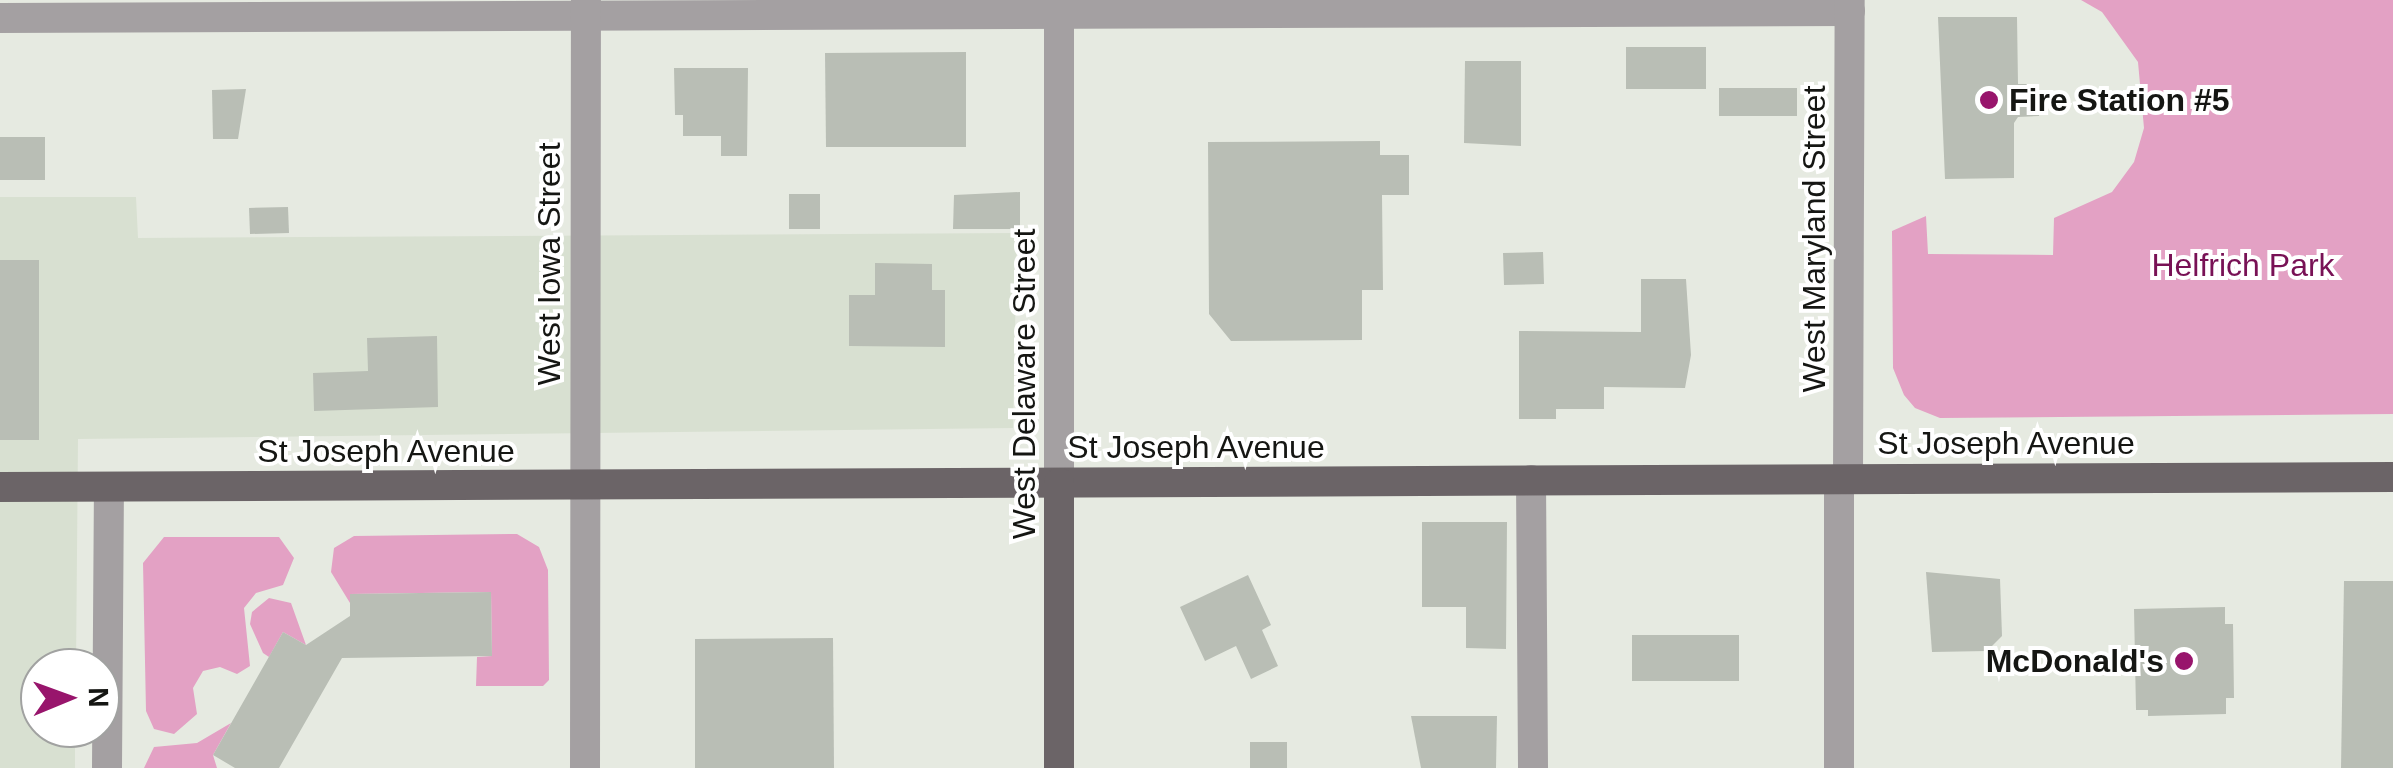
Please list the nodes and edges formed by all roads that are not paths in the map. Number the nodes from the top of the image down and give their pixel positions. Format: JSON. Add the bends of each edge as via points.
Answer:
{"nodes":[{"id":1,"x":1850,"y":5,"type":"edge"},
{"id":2,"x":1059,"y":6,"type":"edge"},
{"id":3,"x":586,"y":8,"type":"edge"},
{"id":4,"x":0,"y":18,"type":"edge"},
{"id":5,"x":2393,"y":477,"type":"edge"},
{"id":6,"x":1844,"y":478,"type":"junction"},
{"id":7,"x":1531,"y":480,"type":"junction"},
{"id":8,"x":1058,"y":483,"type":"junction"},
{"id":9,"x":0,"y":486,"type":"edge"},
{"id":10,"x":109,"y":487,"type":"junction"},
{"id":11,"x":582,"y":487,"type":"junction"},
{"id":12,"x":107,"y":768,"type":"edge"},
{"id":13,"x":585,"y":768,"type":"edge"},
{"id":14,"x":1058,"y":768,"type":"edge"},
{"id":15,"x":1534,"y":768,"type":"edge"},
{"id":16,"x":1839,"y":768,"type":"edge"}],
"edges":[{"from":1,"to":2,"type":"street"},
{"from":1,"to":6,"type":"street","name":"West Maryland Street"},
{"from":2,"to":3,"type":"street"},
{"from":2,"to":8,"type":"street","name":"West Delaware Street"},
{"from":3,"to":4,"type":"street"},
{"from":3,"to":11,"type":"street","name":"West Iowa Street"},
{"from":5,"to":6,"type":"main road","name":"St Joseph Avenue"},
{"from":6,"to":7,"type":"main road","name":"St Joseph Avenue"},
{"from":6,"to":16,"type":"street","name":"West Maryland Street"},
{"from":7,"to":8,"type":"main road","name":"St Joseph Avenue"},
{"from":7,"to":15,"type":"street"},
{"from":8,"to":11,"type":"main road","name":"St Joseph Avenue"},
{"from":8,"to":14,"type":"main road","name":"West Delaware Street"},
{"from":9,"to":10,"type":"main road","name":"St Joseph Avenue"},
{"from":10,"to":11,"type":"main road","name":"St Joseph Avenue"},
{"from":10,"to":12,"type":"street"},
{"from":11,"to":13,"type":"street","name":"West Iowa Street"}]}
